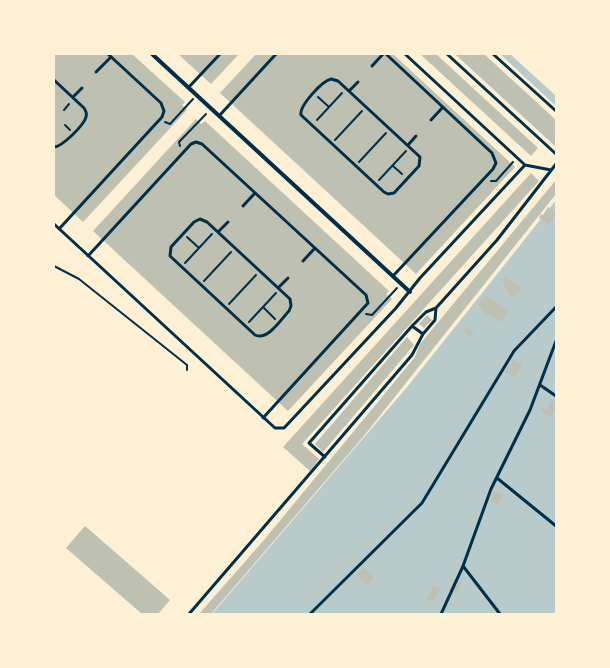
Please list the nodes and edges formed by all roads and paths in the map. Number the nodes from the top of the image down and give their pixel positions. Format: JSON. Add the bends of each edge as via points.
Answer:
{"nodes":[{"id":1,"x":152,"y":54,"type":"edge"},
{"id":2,"x":220,"y":54,"type":"edge"},
{"id":3,"x":276,"y":54,"type":"edge"},
{"id":4,"x":385,"y":54,"type":"edge"},
{"id":5,"x":405,"y":54,"type":"edge"},
{"id":6,"x":447,"y":54,"type":"edge"},
{"id":7,"x":493,"y":54,"type":"edge"},
{"id":8,"x":109,"y":55,"type":"edge"},
{"id":9,"x":372,"y":66,"type":"dead end"},
{"id":10,"x":96,"y":72,"type":"dead end"},
{"id":11,"x":54,"y":80,"type":"edge"},
{"id":12,"x":358,"y":82,"type":"dead end"},
{"id":13,"x":82,"y":88,"type":"dead end"},
{"id":14,"x":188,"y":88,"type":"junction"},
{"id":15,"x":348,"y":90,"type":"junction"},
{"id":16,"x":314,"y":93,"type":"junction"},
{"id":17,"x":196,"y":95,"type":"junction"},
{"id":18,"x":74,"y":98,"type":"junction"},
{"id":19,"x":329,"y":107,"type":"junction"},
{"id":20,"x":366,"y":107,"type":"junction"},
{"id":21,"x":443,"y":107,"type":"junction"},
{"id":22,"x":211,"y":108,"type":"junction"},
{"id":23,"x":64,"y":110,"type":"dead end"},
{"id":24,"x":556,"y":111,"type":"edge"},
{"id":25,"x":219,"y":116,"type":"junction"},
{"id":26,"x":431,"y":120,"type":"dead end"},
{"id":27,"x":170,"y":124,"type":"dead end"},
{"id":28,"x":312,"y":126,"type":"junction"},
{"id":29,"x":390,"y":129,"type":"junction"},
{"id":30,"x":416,"y":136,"type":"dead end"},
{"id":31,"x":183,"y":138,"type":"dead end"},
{"id":32,"x":332,"y":144,"type":"junction"},
{"id":33,"x":409,"y":146,"type":"junction"},
{"id":34,"x":54,"y":147,"type":"edge"},
{"id":35,"x":556,"y":154,"type":"edge"},
{"id":36,"x":512,"y":164,"type":"dead end"},
{"id":37,"x":556,"y":164,"type":"edge"},
{"id":38,"x":525,"y":165,"type":"junction"},
{"id":39,"x":356,"y":166,"type":"junction"},
{"id":40,"x":393,"y":166,"type":"junction"},
{"id":41,"x":551,"y":170,"type":"junction"},
{"id":42,"x":407,"y":179,"type":"junction"},
{"id":43,"x":498,"y":179,"type":"dead end"},
{"id":44,"x":375,"y":184,"type":"junction"},
{"id":45,"x":255,"y":193,"type":"junction"},
{"id":46,"x":243,"y":206,"type":"dead end"},
{"id":47,"x":228,"y":222,"type":"dead end"},
{"id":48,"x":54,"y":224,"type":"edge"},
{"id":49,"x":59,"y":229,"type":"junction"},
{"id":50,"x":217,"y":231,"type":"junction"},
{"id":51,"x":183,"y":234,"type":"junction"},
{"id":52,"x":199,"y":248,"type":"junction"},
{"id":53,"x":235,"y":248,"type":"junction"},
{"id":54,"x":315,"y":248,"type":"junction"},
{"id":55,"x":88,"y":256,"type":"junction"},
{"id":56,"x":303,"y":261,"type":"dead end"},
{"id":57,"x":54,"y":266,"type":"edge"},
{"id":58,"x":181,"y":267,"type":"junction"},
{"id":59,"x":260,"y":270,"type":"junction"},
{"id":60,"x":393,"y":276,"type":"junction"},
{"id":61,"x":288,"y":278,"type":"dead end"},
{"id":62,"x":201,"y":285,"type":"junction"},
{"id":63,"x":279,"y":288,"type":"junction"},
{"id":64,"x":410,"y":292,"type":"junction"},
{"id":65,"x":390,"y":297,"type":"dead end"},
{"id":66,"x":263,"y":307,"type":"junction"},
{"id":67,"x":556,"y":307,"type":"edge"},
{"id":68,"x":226,"y":308,"type":"junction"},
{"id":69,"x":436,"y":308,"type":"junction"},
{"id":70,"x":374,"y":313,"type":"dead end"},
{"id":71,"x":279,"y":322,"type":"junction"},
{"id":72,"x":246,"y":326,"type":"junction"},
{"id":73,"x":412,"y":326,"type":"junction"},
{"id":74,"x":423,"y":334,"type":"junction"},
{"id":75,"x":556,"y":341,"type":"edge"},
{"id":76,"x":187,"y":370,"type":"dead end"},
{"id":77,"x":540,"y":386,"type":"junction"},
{"id":78,"x":556,"y":396,"type":"edge"},
{"id":79,"x":263,"y":418,"type":"junction"},
{"id":80,"x":325,"y":457,"type":"junction"},
{"id":81,"x":497,"y":478,"type":"junction"},
{"id":82,"x":556,"y":526,"type":"edge"},
{"id":83,"x":463,"y":566,"type":"junction"},
{"id":84,"x":189,"y":614,"type":"edge"},
{"id":85,"x":310,"y":614,"type":"edge"},
{"id":86,"x":441,"y":614,"type":"edge"},
{"id":87,"x":500,"y":614,"type":"edge"}],
"edges":[{"from":1,"to":14,"type":"street"},
{"from":2,"to":14,"type":"lane"},
{"from":3,"to":25,"type":"lane"},
{"from":4,"to":9,"type":"lane"},
{"from":4,"to":21,"type":"lane"},
{"from":5,"to":38,"type":"lane"},
{"from":6,"to":35,"type":"lane"},
{"from":7,"to":24,"type":"lane"},
{"from":8,"to":10,"type":"lane"},
{"from":8,"to":49,"type":"lane","via":[[161,103],[163,114]]},
{"from":11,"to":18,"type":"lane"},
{"from":12,"to":15,"type":"lane"},
{"from":13,"to":18,"type":"lane"},
{"from":14,"to":17,"type":"street"},
{"from":15,"to":16,"type":"lane","via":[[338,81],[331,79]]},
{"from":15,"to":19,"type":"path"},
{"from":15,"to":20,"type":"lane"},
{"from":16,"to":19,"type":"path"},
{"from":16,"to":28,"type":"lane","via":[[302,106],[301,112]]},
{"from":17,"to":22,"type":"street"},
{"from":17,"to":27,"type":"path"},
{"from":18,"to":23,"type":"path"},
{"from":18,"to":34,"type":"lane","via":[[85,110],[86,119],[62,145]]},
{"from":19,"to":28,"type":"path"},
{"from":20,"to":29,"type":"lane"},
{"from":20,"to":32,"type":"path"},
{"from":21,"to":26,"type":"lane"},
{"from":21,"to":60,"type":"lane","via":[[492,153],[496,162],[490,173]]},
{"from":22,"to":25,"type":"street"},
{"from":22,"to":31,"type":"path"},
{"from":25,"to":60,"type":"street"},
{"from":28,"to":32,"type":"lane"},
{"from":29,"to":33,"type":"lane"},
{"from":29,"to":39,"type":"path"},
{"from":30,"to":33,"type":"lane"},
{"from":32,"to":39,"type":"lane"},
{"from":33,"to":40,"type":"path"},
{"from":33,"to":42,"type":"lane","via":[[418,155],[420,162],[418,168]]},
{"from":36,"to":43,"type":"path"},
{"from":37,"to":41,"type":"lane"},
{"from":38,"to":41,"type":"lane"},
{"from":38,"to":64,"type":"lane"},
{"from":39,"to":44,"type":"lane"},
{"from":40,"to":42,"type":"path"},
{"from":40,"to":44,"type":"path"},
{"from":41,"to":69,"type":"lane","via":[[497,240]]},
{"from":42,"to":44,"type":"lane","via":[[392,194],[386,193]]},
{"from":45,"to":46,"type":"lane"},
{"from":45,"to":54,"type":"lane"},
{"from":45,"to":55,"type":"lane","via":[[202,144],[193,143]]},
{"from":47,"to":50,"type":"lane"},
{"from":48,"to":49,"type":"lane"},
{"from":49,"to":55,"type":"lane"},
{"from":50,"to":51,"type":"lane","via":[[200,219]]},
{"from":50,"to":52,"type":"path"},
{"from":50,"to":53,"type":"lane"},
{"from":51,"to":52,"type":"path"},
{"from":51,"to":58,"type":"lane","via":[[171,247],[170,253],[172,259]]},
{"from":52,"to":58,"type":"path"},
{"from":53,"to":59,"type":"lane"},
{"from":53,"to":62,"type":"path"},
{"from":54,"to":56,"type":"lane"},
{"from":54,"to":79,"type":"lane","via":[[366,295],[368,303]]},
{"from":55,"to":79,"type":"lane"},
{"from":57,"to":76,"type":"path","via":[[81,281],[188,365]]},
{"from":58,"to":62,"type":"lane"},
{"from":59,"to":63,"type":"lane"},
{"from":59,"to":68,"type":"path"},
{"from":60,"to":64,"type":"street"},
{"from":61,"to":63,"type":"lane"},
{"from":62,"to":68,"type":"lane"},
{"from":63,"to":66,"type":"path"},
{"from":63,"to":71,"type":"lane","via":[[291,304],[289,311]]},
{"from":64,"to":79,"type":"lane","via":[[284,428],[275,428]]},
{"from":65,"to":70,"type":"path"},
{"from":66,"to":71,"type":"path"},
{"from":66,"to":72,"type":"path"},
{"from":67,"to":85,"type":"lane","via":[[514,351],[422,503]]},
{"from":68,"to":72,"type":"lane"},
{"from":69,"to":73,"type":"lane","via":[[426,312]]},
{"from":69,"to":74,"type":"lane","via":[[435,320]]},
{"from":71,"to":72,"type":"lane","via":[[262,336],[255,335]]},
{"from":73,"to":74,"type":"lane"},
{"from":73,"to":80,"type":"lane","via":[[310,443]]},
{"from":74,"to":80,"type":"lane","via":[[412,355]]},
{"from":75,"to":77,"type":"lane"},
{"from":77,"to":78,"type":"lane"},
{"from":77,"to":81,"type":"lane"},
{"from":80,"to":84,"type":"lane"},
{"from":81,"to":82,"type":"lane"},
{"from":81,"to":83,"type":"lane"},
{"from":83,"to":86,"type":"lane"},
{"from":83,"to":87,"type":"lane"}]}
